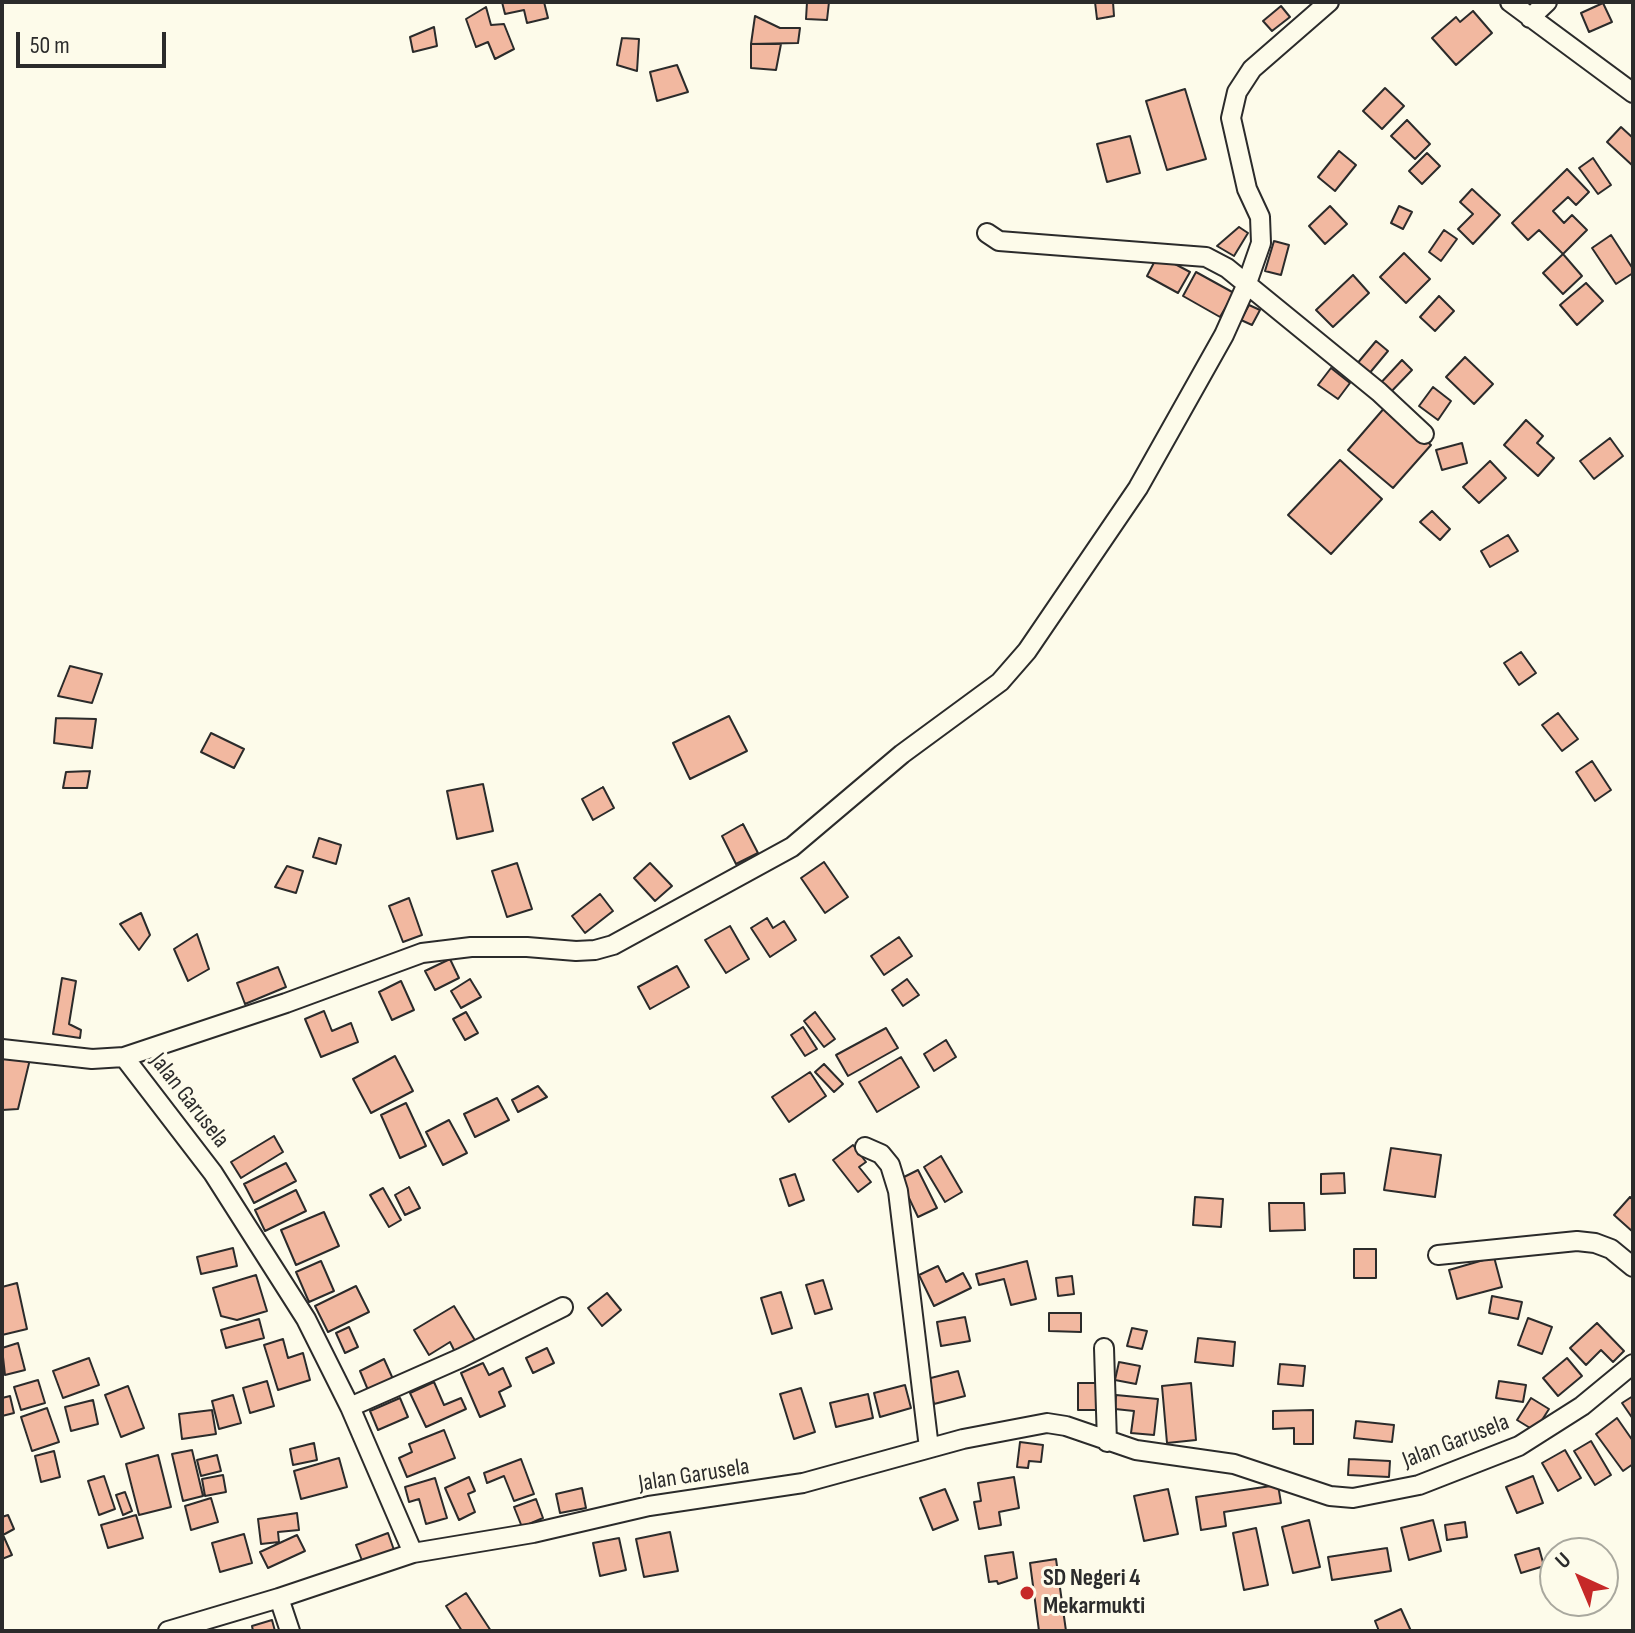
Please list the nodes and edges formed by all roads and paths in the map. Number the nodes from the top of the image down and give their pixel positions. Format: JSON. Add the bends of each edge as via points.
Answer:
{"nodes":[{"id":1,"x":1329,"y":2,"type":"edge"},
{"id":2,"x":1510,"y":2,"type":"edge"},
{"id":3,"x":1547,"y":2,"type":"edge"},
{"id":4,"x":1530,"y":18,"type":"junction"},
{"id":5,"x":1633,"y":93,"type":"edge"},
{"id":6,"x":987,"y":233,"type":"dead end"},
{"id":7,"x":1246,"y":286,"type":"junction"},
{"id":8,"x":1424,"y":434,"type":"dead end"},
{"id":9,"x":2,"y":1049,"type":"edge"},
{"id":10,"x":124,"y":1057,"type":"junction"},
{"id":11,"x":865,"y":1147,"type":"dead end"},
{"id":12,"x":1438,"y":1255,"type":"dead end"},
{"id":13,"x":1633,"y":1267,"type":"edge"},
{"id":14,"x":563,"y":1307,"type":"dead end"},
{"id":15,"x":1104,"y":1348,"type":"dead end"},
{"id":16,"x":1633,"y":1364,"type":"edge"},
{"id":17,"x":350,"y":1407,"type":"junction"},
{"id":18,"x":1107,"y":1442,"type":"junction"},
{"id":19,"x":929,"y":1448,"type":"junction"},
{"id":20,"x":413,"y":1553,"type":"junction"},
{"id":21,"x":279,"y":1598,"type":"junction"},
{"id":22,"x":168,"y":1631,"type":"edge"},
{"id":23,"x":290,"y":1631,"type":"edge"}],
"edges":[{"from":1,"to":7,"type":"street","via":[[1252,69],[1237,92],[1231,118],[1261,228]]},
{"from":2,"to":4,"type":"street"},
{"from":3,"to":4,"type":"street"},
{"from":4,"to":5,"type":"street"},
{"from":6,"to":7,"type":"street","via":[[999,241],[1206,257]]},
{"from":7,"to":8,"type":"street"},
{"from":7,"to":10,"type":"street","via":[[1138,488],[1015,668],[792,847],[613,945],[576,951],[471,947],[422,953]]},
{"from":9,"to":10,"type":"street","name":"Jalan Garusela","via":[[92,1059]]},
{"from":10,"to":17,"type":"street","name":"Jalan Garusela","via":[[222,1186],[306,1319]]},
{"from":11,"to":19,"type":"street","via":[[890,1165],[898,1191]]},
{"from":12,"to":13,"type":"street","via":[[1577,1241],[1611,1249]]},
{"from":14,"to":17,"type":"street"},
{"from":15,"to":18,"type":"street"},
{"from":16,"to":18,"type":"street","name":"Jalan Garusela","via":[[1582,1406],[1519,1446],[1419,1485],[1353,1498],[1330,1496],[1234,1464]]},
{"from":17,"to":20,"type":"street","name":"Jalan Garusela"},
{"from":18,"to":19,"type":"street","name":"Jalan Garusela","via":[[1047,1423]]},
{"from":19,"to":20,"type":"street","name":"Jalan Garusela","via":[[803,1483],[649,1506]]},
{"from":20,"to":21,"type":"street"},
{"from":21,"to":22,"type":"street"},
{"from":21,"to":23,"type":"street"}]}
